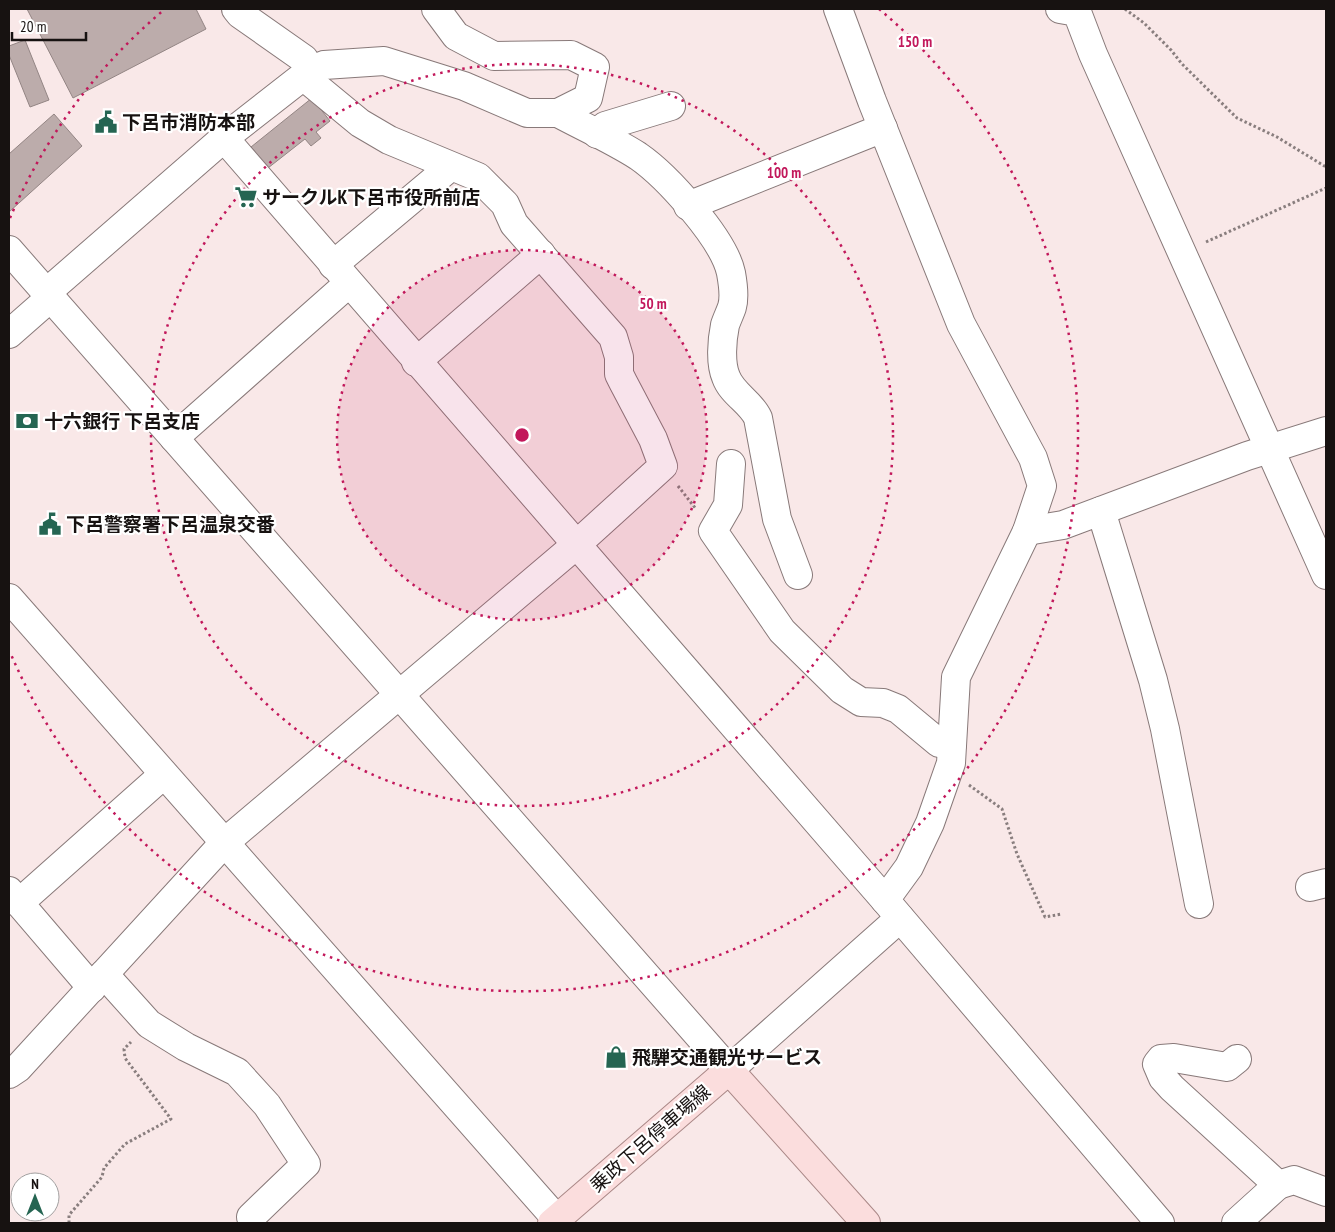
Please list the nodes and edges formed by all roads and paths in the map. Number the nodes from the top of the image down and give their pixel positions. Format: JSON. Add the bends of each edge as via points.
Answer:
{"nodes":[{"id":1,"x":236,"y":9,"type":"edge"},
{"id":2,"x":436,"y":9,"type":"edge"},
{"id":3,"x":838,"y":9,"type":"edge"},
{"id":4,"x":1060,"y":9,"type":"edge"},
{"id":5,"x":1125,"y":9,"type":"edge"},
{"id":6,"x":307,"y":73,"type":"junction"},
{"id":7,"x":670,"y":106,"type":"dead end"},
{"id":8,"x":558,"y":113,"type":"junction"},
{"id":9,"x":883,"y":128,"type":"junction"},
{"id":10,"x":597,"y":134,"type":"junction"},
{"id":11,"x":224,"y":138,"type":"junction"},
{"id":12,"x":450,"y":167,"type":"junction"},
{"id":13,"x":1326,"y":167,"type":"edge"},
{"id":14,"x":1326,"y":188,"type":"edge"},
{"id":15,"x":688,"y":206,"type":"junction"},
{"id":16,"x":9,"y":250,"type":"edge"},
{"id":17,"x":1182,"y":252,"type":"junction"},
{"id":18,"x":540,"y":254,"type":"junction"},
{"id":19,"x":341,"y":274,"type":"junction"},
{"id":20,"x":48,"y":295,"type":"junction"},
{"id":21,"x":9,"y":334,"type":"edge"},
{"id":22,"x":416,"y":362,"type":"junction"},
{"id":23,"x":1326,"y":431,"type":"edge"},
{"id":24,"x":174,"y":438,"type":"junction"},
{"id":25,"x":1271,"y":450,"type":"junction"},
{"id":26,"x":731,"y":464,"type":"dead end"},
{"id":27,"x":663,"y":466,"type":"junction"},
{"id":28,"x":1101,"y":511,"type":"junction"},
{"id":29,"x":714,"y":531,"type":"junction"},
{"id":30,"x":1027,"y":531,"type":"junction"},
{"id":31,"x":576,"y":545,"type":"junction"},
{"id":32,"x":798,"y":575,"type":"dead end"},
{"id":33,"x":1326,"y":575,"type":"edge"},
{"id":34,"x":9,"y":598,"type":"edge"},
{"id":35,"x":399,"y":694,"type":"junction"},
{"id":36,"x":952,"y":744,"type":"junction"},
{"id":37,"x":163,"y":775,"type":"junction"},
{"id":38,"x":947,"y":775,"type":"junction"},
{"id":39,"x":224,"y":843,"type":"junction"},
{"id":40,"x":14,"y":897,"type":"edge"},
{"id":41,"x":1199,"y":904,"type":"dead end"},
{"id":42,"x":892,"y":909,"type":"junction"},
{"id":43,"x":1062,"y":914,"type":"dead end"},
{"id":44,"x":98,"y":981,"type":"junction"},
{"id":45,"x":149,"y":1024,"type":"junction"},
{"id":46,"x":1237,"y":1059,"type":"dead end"},
{"id":47,"x":729,"y":1070,"type":"junction"},
{"id":48,"x":9,"y":1074,"type":"edge"},
{"id":49,"x":1278,"y":1185,"type":"junction"},
{"id":50,"x":1326,"y":1192,"type":"edge"},
{"id":51,"x":251,"y":1217,"type":"dead end"},
{"id":52,"x":556,"y":1222,"type":"edge"},
{"id":53,"x":69,"y":1223,"type":"edge"},
{"id":54,"x":866,"y":1223,"type":"edge"},
{"id":55,"x":1160,"y":1223,"type":"edge"},
{"id":56,"x":1236,"y":1223,"type":"edge"}],
"edges":[{"from":1,"to":6,"type":"street","via":[[304,59]]},
{"from":2,"to":8,"type":"street","via":[[456,36],[494,56],[571,55],[595,67],[588,98]]},
{"from":3,"to":9,"type":"street"},
{"from":4,"to":17,"type":"street","via":[[1077,12]]},
{"from":5,"to":13,"type":"path","via":[[1144,23],[1236,118],[1277,137]]},
{"from":6,"to":8,"type":"street","via":[[324,65],[384,61],[464,86],[527,113]]},
{"from":6,"to":11,"type":"street"},
{"from":6,"to":12,"type":"street","via":[[360,123],[389,140]]},
{"from":7,"to":10,"type":"street","via":[[604,126]]},
{"from":8,"to":10,"type":"street"},
{"from":9,"to":15,"type":"street"},
{"from":9,"to":30,"type":"street","via":[[961,324],[1033,458],[1042,486]]},
{"from":10,"to":15,"type":"street","via":[[639,157]]},
{"from":11,"to":19,"type":"street"},
{"from":11,"to":20,"type":"street"},
{"from":12,"to":18,"type":"street","via":[[478,177],[505,204],[514,224]]},
{"from":12,"to":19,"type":"street"},
{"from":14,"to":17,"type":"path"},
{"from":15,"to":32,"type":"street","via":[[727,257],[733,291],[723,337],[724,375],[758,418],[777,519]]},
{"from":16,"to":20,"type":"street"},
{"from":17,"to":25,"type":"street"},
{"from":18,"to":22,"type":"street"},
{"from":18,"to":27,"type":"street","via":[[613,337],[619,357],[619,374],[654,439]]},
{"from":19,"to":22,"type":"street"},
{"from":19,"to":24,"type":"street"},
{"from":20,"to":21,"type":"street"},
{"from":20,"to":24,"type":"street"},
{"from":22,"to":31,"type":"street"},
{"from":23,"to":25,"type":"street"},
{"from":24,"to":35,"type":"street"},
{"from":25,"to":28,"type":"street"},
{"from":25,"to":33,"type":"street"},
{"from":26,"to":29,"type":"street","via":[[728,505]]},
{"from":27,"to":29,"type":"path"},
{"from":27,"to":31,"type":"street"},
{"from":28,"to":30,"type":"street","via":[[1063,524]]},
{"from":28,"to":41,"type":"street","via":[[1153,680]]},
{"from":29,"to":36,"type":"street","via":[[782,632],[842,690],[861,702],[883,703],[898,709],[939,742]]},
{"from":30,"to":36,"type":"street","via":[[956,677]]},
{"from":31,"to":35,"type":"street"},
{"from":31,"to":42,"type":"street"},
{"from":34,"to":37,"type":"street"},
{"from":35,"to":39,"type":"street"},
{"from":35,"to":47,"type":"street"},
{"from":36,"to":38,"type":"street"},
{"from":37,"to":39,"type":"street"},
{"from":37,"to":40,"type":"street"},
{"from":38,"to":42,"type":"street"},
{"from":38,"to":43,"type":"path","via":[[957,777],[1002,809],[1017,854],[1045,917]]},
{"from":39,"to":44,"type":"street"},
{"from":39,"to":52,"type":"street"},
{"from":40,"to":44,"type":"street"},
{"from":42,"to":47,"type":"street"},
{"from":42,"to":55,"type":"street"},
{"from":44,"to":45,"type":"street"},
{"from":44,"to":48,"type":"street"},
{"from":45,"to":51,"type":"street","via":[[237,1072],[268,1104],[306,1164]]},
{"from":45,"to":53,"type":"path","via":[[124,1049],[125,1058],[171,1118],[125,1144],[69,1215]]},
{"from":46,"to":49,"type":"street","via":[[1228,1067],[1174,1058],[1161,1059],[1158,1064],[1163,1078],[1172,1088]]},
{"from":47,"to":52,"type":"main road","name":"乗政下呂停車場線"},
{"from":47,"to":54,"type":"main road"},
{"from":49,"to":50,"type":"street","via":[[1294,1180]]},
{"from":49,"to":56,"type":"street"}]}
